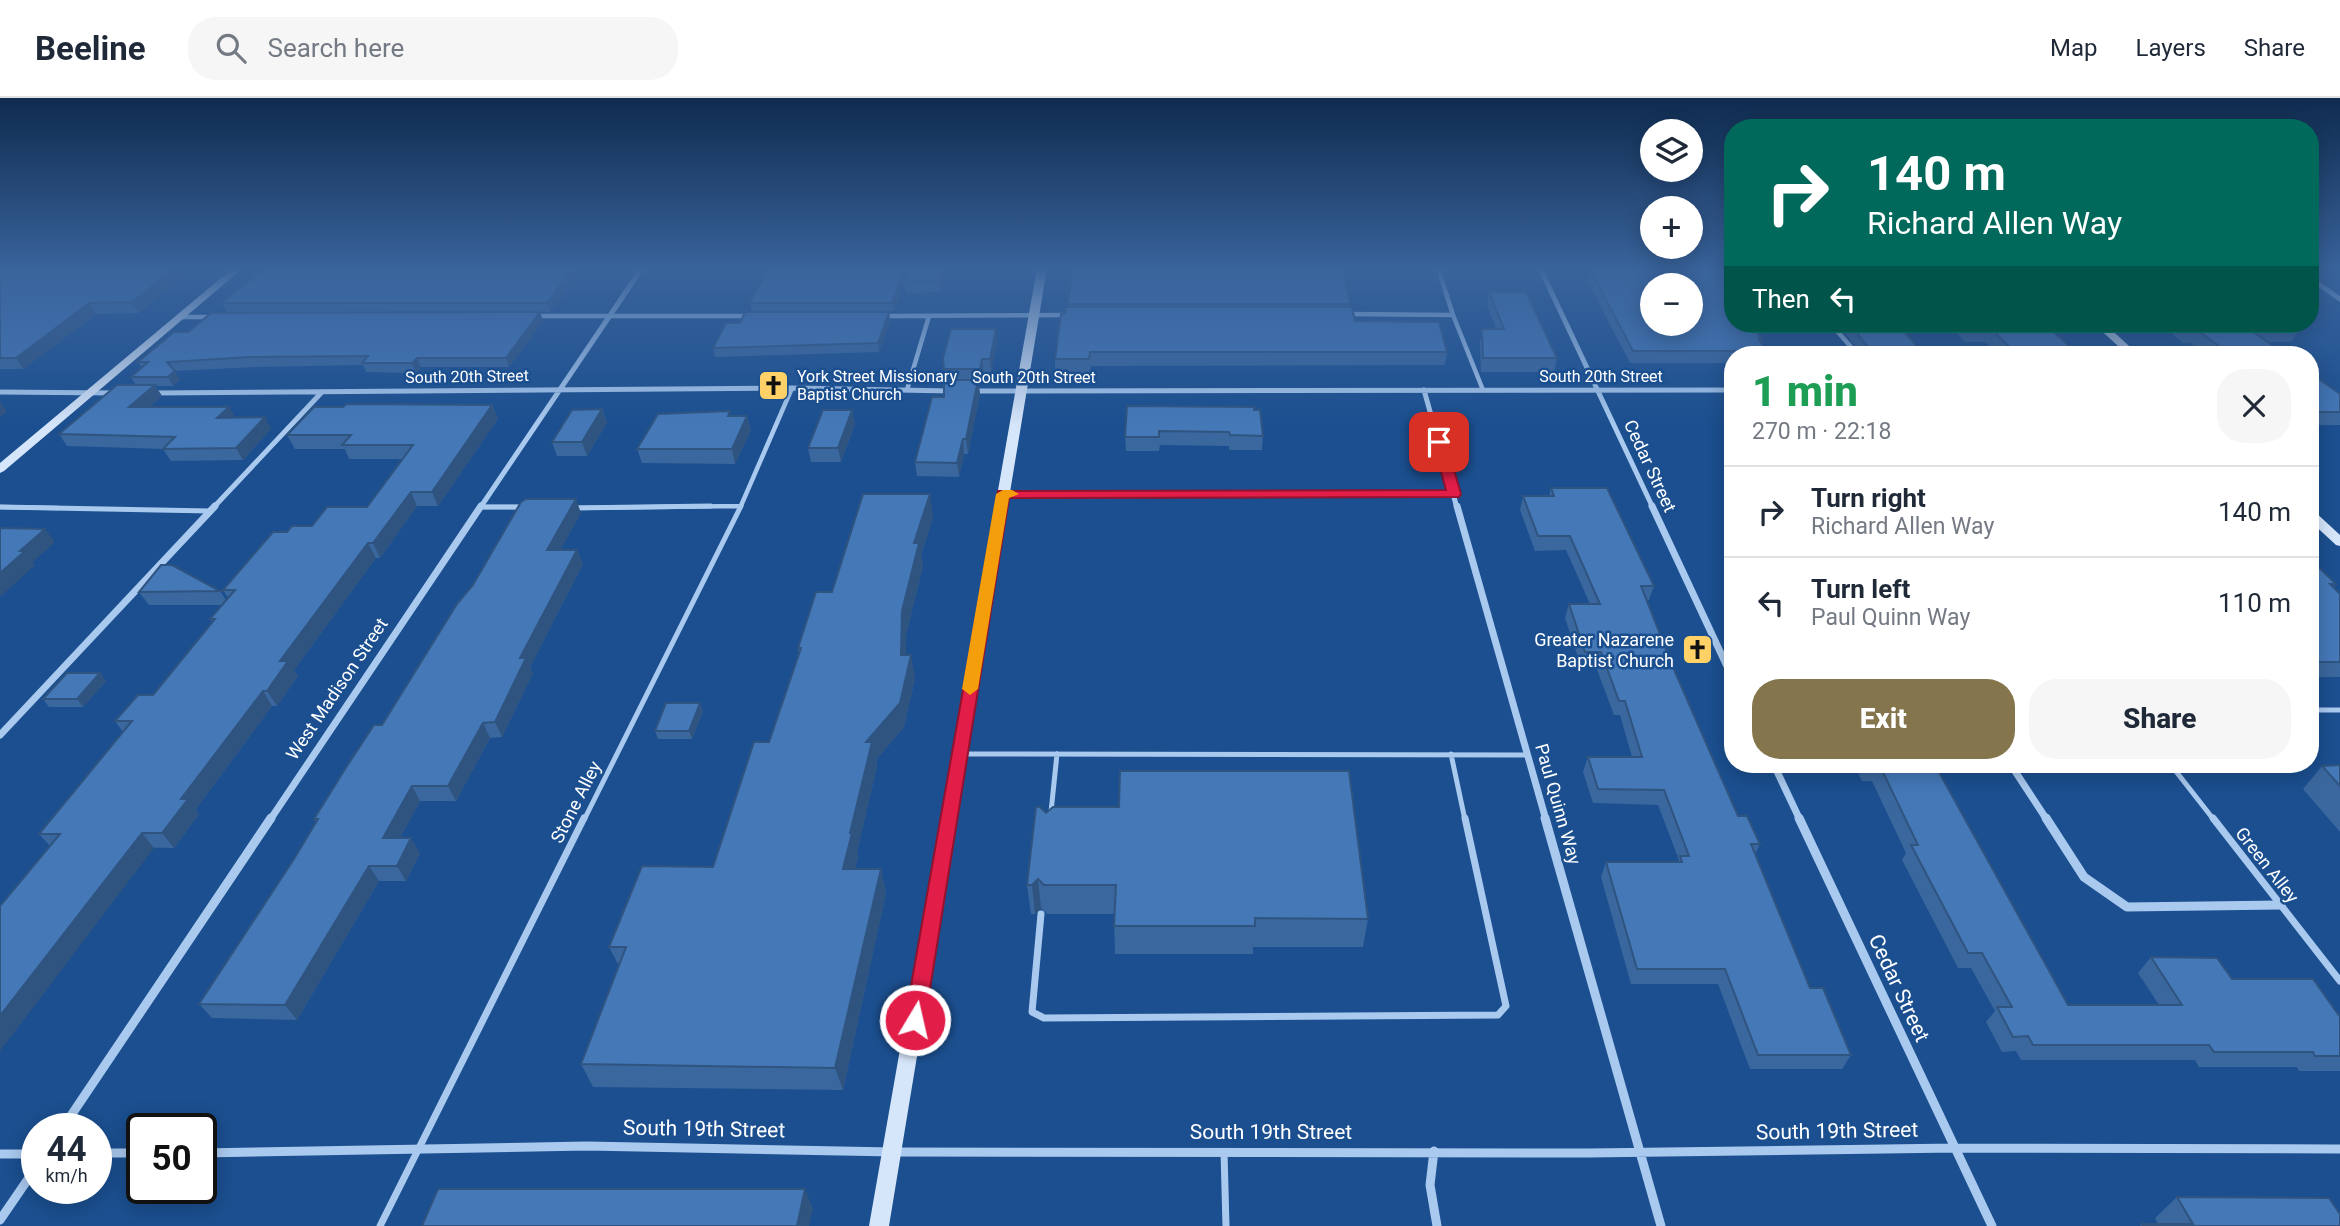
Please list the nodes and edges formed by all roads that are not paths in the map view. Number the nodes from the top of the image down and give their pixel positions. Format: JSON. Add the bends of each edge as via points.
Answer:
{"nodes":[{"id":1,"x":177,"y":321,"type":"edge"},
{"id":2,"x":607,"y":321,"type":"edge"},
{"id":3,"x":928,"y":321,"type":"edge"},
{"id":4,"x":1033,"y":321,"type":"edge"},
{"id":5,"x":1455,"y":321,"type":"edge"},
{"id":6,"x":1565,"y":321,"type":"edge"},
{"id":7,"x":1838,"y":333,"type":"edge"},
{"id":8,"x":2109,"y":333,"type":"edge"},
{"id":9,"x":1850,"y":346,"type":"edge"},
{"id":10,"x":2124,"y":346,"type":"edge"},
{"id":11,"x":792,"y":388,"type":"junction"},
{"id":12,"x":560,"y":389,"type":"junction"},
{"id":13,"x":907,"y":390,"type":"junction"},
{"id":14,"x":1424,"y":390,"type":"junction"},
{"id":15,"x":1483,"y":390,"type":"junction"},
{"id":16,"x":1597,"y":390,"type":"junction"},
{"id":17,"x":1724,"y":390,"type":"edge"},
{"id":18,"x":1020,"y":391,"type":"junction"},
{"id":19,"x":0,"y":392,"type":"edge"},
{"id":20,"x":322,"y":392,"type":"junction"},
{"id":21,"x":89,"y":393,"type":"junction"},
{"id":22,"x":129,"y":393,"type":"edge"},
{"id":23,"x":142,"y":393,"type":"edge"},
{"id":24,"x":0,"y":469,"type":"edge"},
{"id":25,"x":1003,"y":494,"type":"junction"},
{"id":26,"x":1454,"y":494,"type":"junction"},
{"id":27,"x":741,"y":506,"type":"junction"},
{"id":28,"x":481,"y":507,"type":"junction"},
{"id":29,"x":0,"y":508,"type":"edge"},
{"id":30,"x":534,"y":508,"type":"edge"},
{"id":31,"x":561,"y":508,"type":"edge"},
{"id":32,"x":210,"y":511,"type":"junction"},
{"id":33,"x":2319,"y":522,"type":"edge"},
{"id":34,"x":2339,"y":539,"type":"edge"},
{"id":35,"x":1724,"y":660,"type":"edge"},
{"id":36,"x":2319,"y":710,"type":"edge"},
{"id":37,"x":2340,"y":710,"type":"edge"},
{"id":38,"x":0,"y":734,"type":"edge"},
{"id":39,"x":960,"y":754,"type":"junction"},
{"id":40,"x":1057,"y":754,"type":"junction"},
{"id":41,"x":1451,"y":754,"type":"junction"},
{"id":42,"x":1528,"y":755,"type":"junction"},
{"id":43,"x":1778,"y":773,"type":"edge"},
{"id":44,"x":2016,"y":773,"type":"edge"},
{"id":45,"x":2177,"y":773,"type":"edge"},
{"id":46,"x":1051,"y":822,"type":"edge"},
{"id":47,"x":2281,"y":905,"type":"junction"},
{"id":48,"x":1041,"y":914,"type":"edge"},
{"id":49,"x":2340,"y":981,"type":"edge"},
{"id":50,"x":73,"y":1113,"type":"edge"},
{"id":51,"x":1955,"y":1148,"type":"junction"},
{"id":52,"x":2340,"y":1149,"type":"edge"},
{"id":53,"x":416,"y":1151,"type":"junction"},
{"id":54,"x":1434,"y":1151,"type":"junction"},
{"id":55,"x":893,"y":1152,"type":"junction"},
{"id":56,"x":1224,"y":1152,"type":"junction"},
{"id":57,"x":217,"y":1153,"type":"edge"},
{"id":58,"x":1641,"y":1153,"type":"junction"},
{"id":59,"x":0,"y":1154,"type":"edge"},
{"id":60,"x":21,"y":1154,"type":"edge"},
{"id":61,"x":21,"y":1189,"type":"edge"},
{"id":62,"x":0,"y":1220,"type":"edge"},
{"id":63,"x":380,"y":1226,"type":"edge"},
{"id":64,"x":879,"y":1226,"type":"edge"},
{"id":65,"x":1226,"y":1226,"type":"edge"},
{"id":66,"x":1437,"y":1226,"type":"edge"},
{"id":67,"x":1661,"y":1226,"type":"edge"},
{"id":68,"x":1992,"y":1226,"type":"edge"}],
"edges":[{"from":1,"to":21,"type":"main road"},
{"from":2,"to":12,"type":"street","name":"West Madison Street"},
{"from":3,"to":13,"type":"lane"},
{"from":4,"to":18,"type":"main road"},
{"from":5,"to":15,"type":"lane"},
{"from":6,"to":16,"type":"street","name":"Cedar Street"},
{"from":7,"to":9,"type":"lane"},
{"from":8,"to":10,"type":"main road"},
{"from":11,"to":12,"type":"street","name":"South 20th Street"},
{"from":11,"to":13,"type":"street","name":"South 20th Street"},
{"from":11,"to":27,"type":"lane","name":"Stone Alley"},
{"from":12,"to":20,"type":"street","name":"South 20th Street"},
{"from":12,"to":28,"type":"street","name":"West Madison Street"},
{"from":13,"to":18,"type":"street","name":"South 20th Street"},
{"from":14,"to":15,"type":"street","name":"South 20th Street"},
{"from":14,"to":18,"type":"street","name":"South 20th Street"},
{"from":14,"to":26,"type":"street","name":"Paul Quinn Way"},
{"from":15,"to":16,"type":"street","name":"South 20th Street"},
{"from":16,"to":17,"type":"street","name":"South 20th Street"},
{"from":16,"to":35,"type":"street","name":"Cedar Street"},
{"from":18,"to":25,"type":"main road"},
{"from":19,"to":21,"type":"street"},
{"from":20,"to":23,"type":"street","name":"South 20th Street"},
{"from":20,"to":32,"type":"street"},
{"from":21,"to":22,"type":"street"},
{"from":21,"to":24,"type":"main road"},
{"from":25,"to":26,"type":"street"},
{"from":25,"to":39,"type":"main road"},
{"from":26,"to":42,"type":"street","name":"Paul Quinn Way"},
{"from":27,"to":31,"type":"lane"},
{"from":27,"to":53,"type":"lane","name":"Stone Alley"},
{"from":28,"to":30,"type":"lane"},
{"from":28,"to":50,"type":"street","name":"West Madison Street"},
{"from":29,"to":32,"type":"lane"},
{"from":32,"to":38,"type":"street"},
{"from":33,"to":34,"type":"main road"},
{"from":36,"to":37,"type":"lane"},
{"from":39,"to":40,"type":"lane"},
{"from":39,"to":55,"type":"main road"},
{"from":40,"to":41,"type":"lane"},
{"from":40,"to":46,"type":"lane"},
{"from":41,"to":42,"type":"lane"},
{"from":41,"to":48,"type":"lane","via":[[1506,1006],[1499,1015],[1044,1018],[1032,1012]]},
{"from":42,"to":58,"type":"street","name":"Paul Quinn Way"},
{"from":43,"to":51,"type":"street","name":"Cedar Street"},
{"from":44,"to":47,"type":"street","via":[[2084,877],[2127,907]]},
{"from":45,"to":47,"type":"lane","name":"Green Alley"},
{"from":47,"to":49,"type":"lane","name":"Green Alley"},
{"from":51,"to":52,"type":"street","name":"South 19th Street"},
{"from":51,"to":58,"type":"street","name":"South 19th Street"},
{"from":51,"to":68,"type":"street","name":"Cedar Street"},
{"from":53,"to":55,"type":"street","name":"South 19th Street","via":[[587,1146]]},
{"from":53,"to":57,"type":"street","name":"South 19th Street"},
{"from":53,"to":63,"type":"lane","name":"Stone Alley"},
{"from":54,"to":56,"type":"street","name":"South 19th Street"},
{"from":54,"to":58,"type":"street","name":"South 19th Street"},
{"from":54,"to":66,"type":"street","via":[[1430,1185]]},
{"from":55,"to":56,"type":"street","name":"South 19th Street"},
{"from":55,"to":64,"type":"main road"},
{"from":56,"to":65,"type":"lane"},
{"from":58,"to":67,"type":"street","name":"Paul Quinn Way"},
{"from":59,"to":60,"type":"street"},
{"from":61,"to":62,"type":"street"}]}
